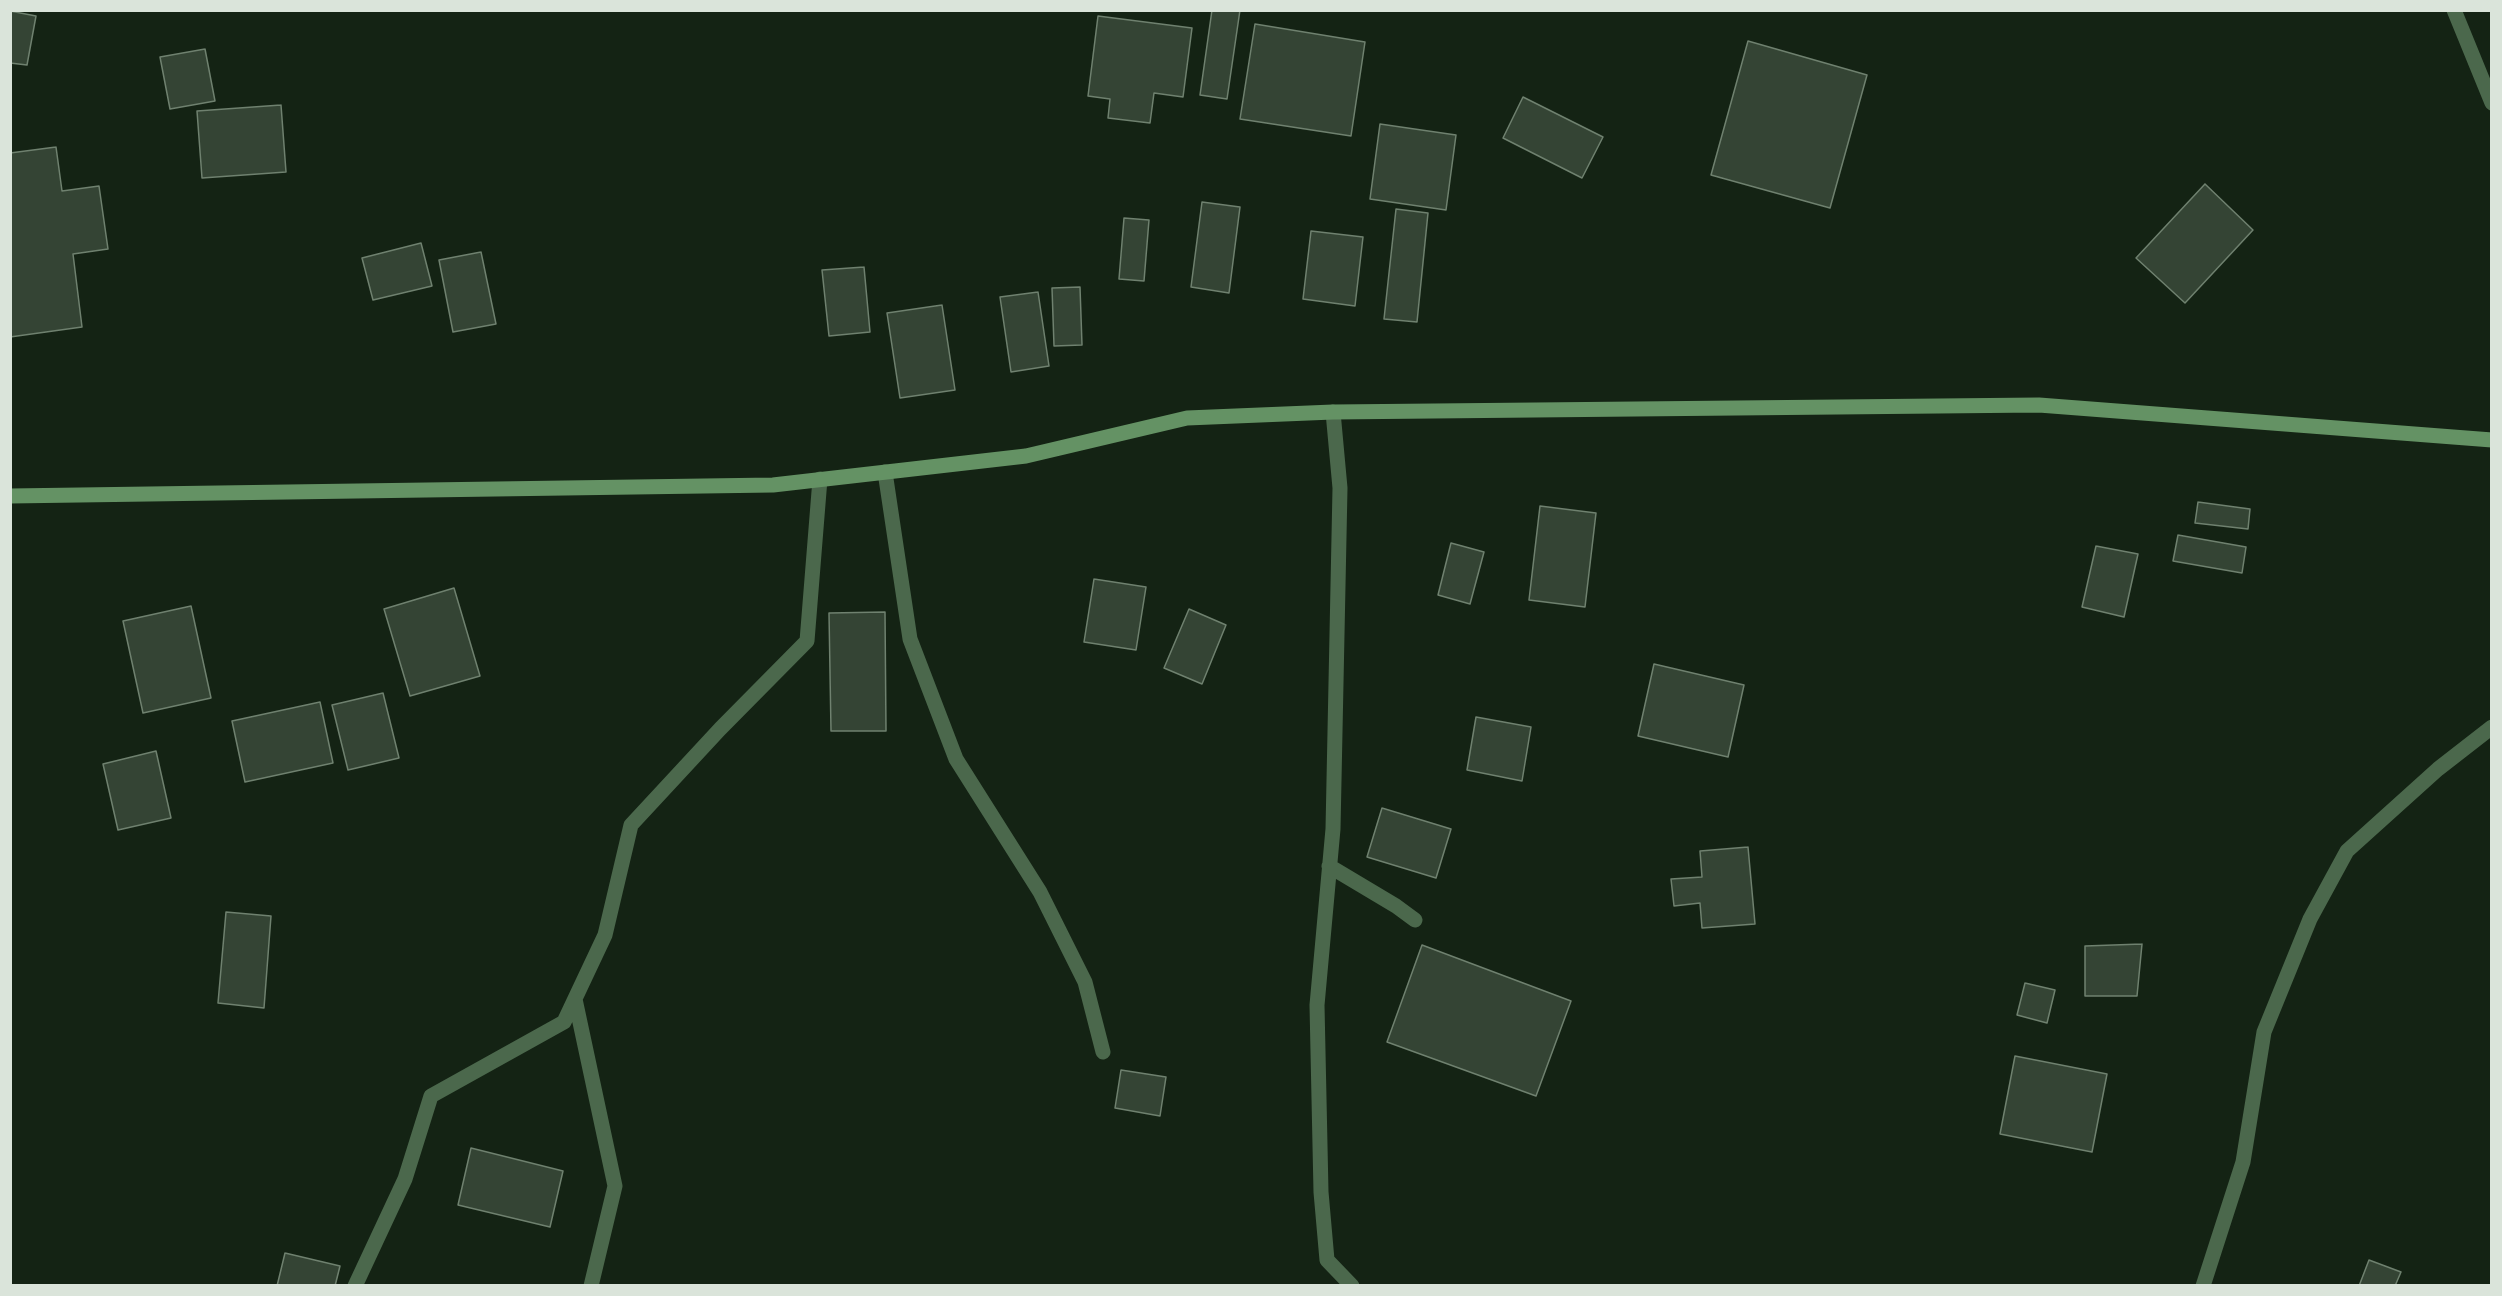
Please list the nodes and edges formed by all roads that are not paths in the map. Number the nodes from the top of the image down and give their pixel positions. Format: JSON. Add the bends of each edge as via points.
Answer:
{"nodes":[{"id":1,"x":2454,"y":10,"type":"edge"},
{"id":2,"x":2492,"y":103,"type":"edge"},
{"id":3,"x":1333,"y":412,"type":"junction"},
{"id":4,"x":2492,"y":440,"type":"edge"},
{"id":5,"x":885,"y":472,"type":"junction"},
{"id":6,"x":820,"y":479,"type":"junction"},
{"id":7,"x":10,"y":495,"type":"edge"},
{"id":8,"x":2492,"y":726,"type":"edge"},
{"id":9,"x":1329,"y":866,"type":"junction"},
{"id":10,"x":1415,"y":920,"type":"dead end"},
{"id":11,"x":575,"y":999,"type":"junction"},
{"id":12,"x":1103,"y":1052,"type":"dead end"},
{"id":13,"x":355,"y":1286,"type":"edge"},
{"id":14,"x":591,"y":1286,"type":"edge"},
{"id":15,"x":1352,"y":1286,"type":"edge"},
{"id":16,"x":2204,"y":1286,"type":"edge"}],
"edges":[{"from":1,"to":2,"type":"street"},
{"from":3,"to":4,"type":"street","via":[[2038,405]]},
{"from":3,"to":5,"type":"street","via":[[1187,418],[1026,456]]},
{"from":3,"to":9,"type":"street","via":[[1340,488]]},
{"from":5,"to":6,"type":"street"},
{"from":5,"to":12,"type":"street","via":[[910,639],[956,759],[1040,892],[1085,982]]},
{"from":6,"to":7,"type":"street","via":[[773,485]]},
{"from":6,"to":11,"type":"street","via":[[807,641],[631,825],[605,935]]},
{"from":8,"to":16,"type":"street","via":[[2347,851],[2310,919],[2264,1032],[2243,1162]]},
{"from":9,"to":10,"type":"street"},
{"from":9,"to":15,"type":"street","via":[[1317,1005],[1321,1192],[1327,1260]]},
{"from":11,"to":13,"type":"street","via":[[564,1022],[431,1096],[405,1179]]},
{"from":11,"to":14,"type":"street","via":[[615,1186]]}]}
